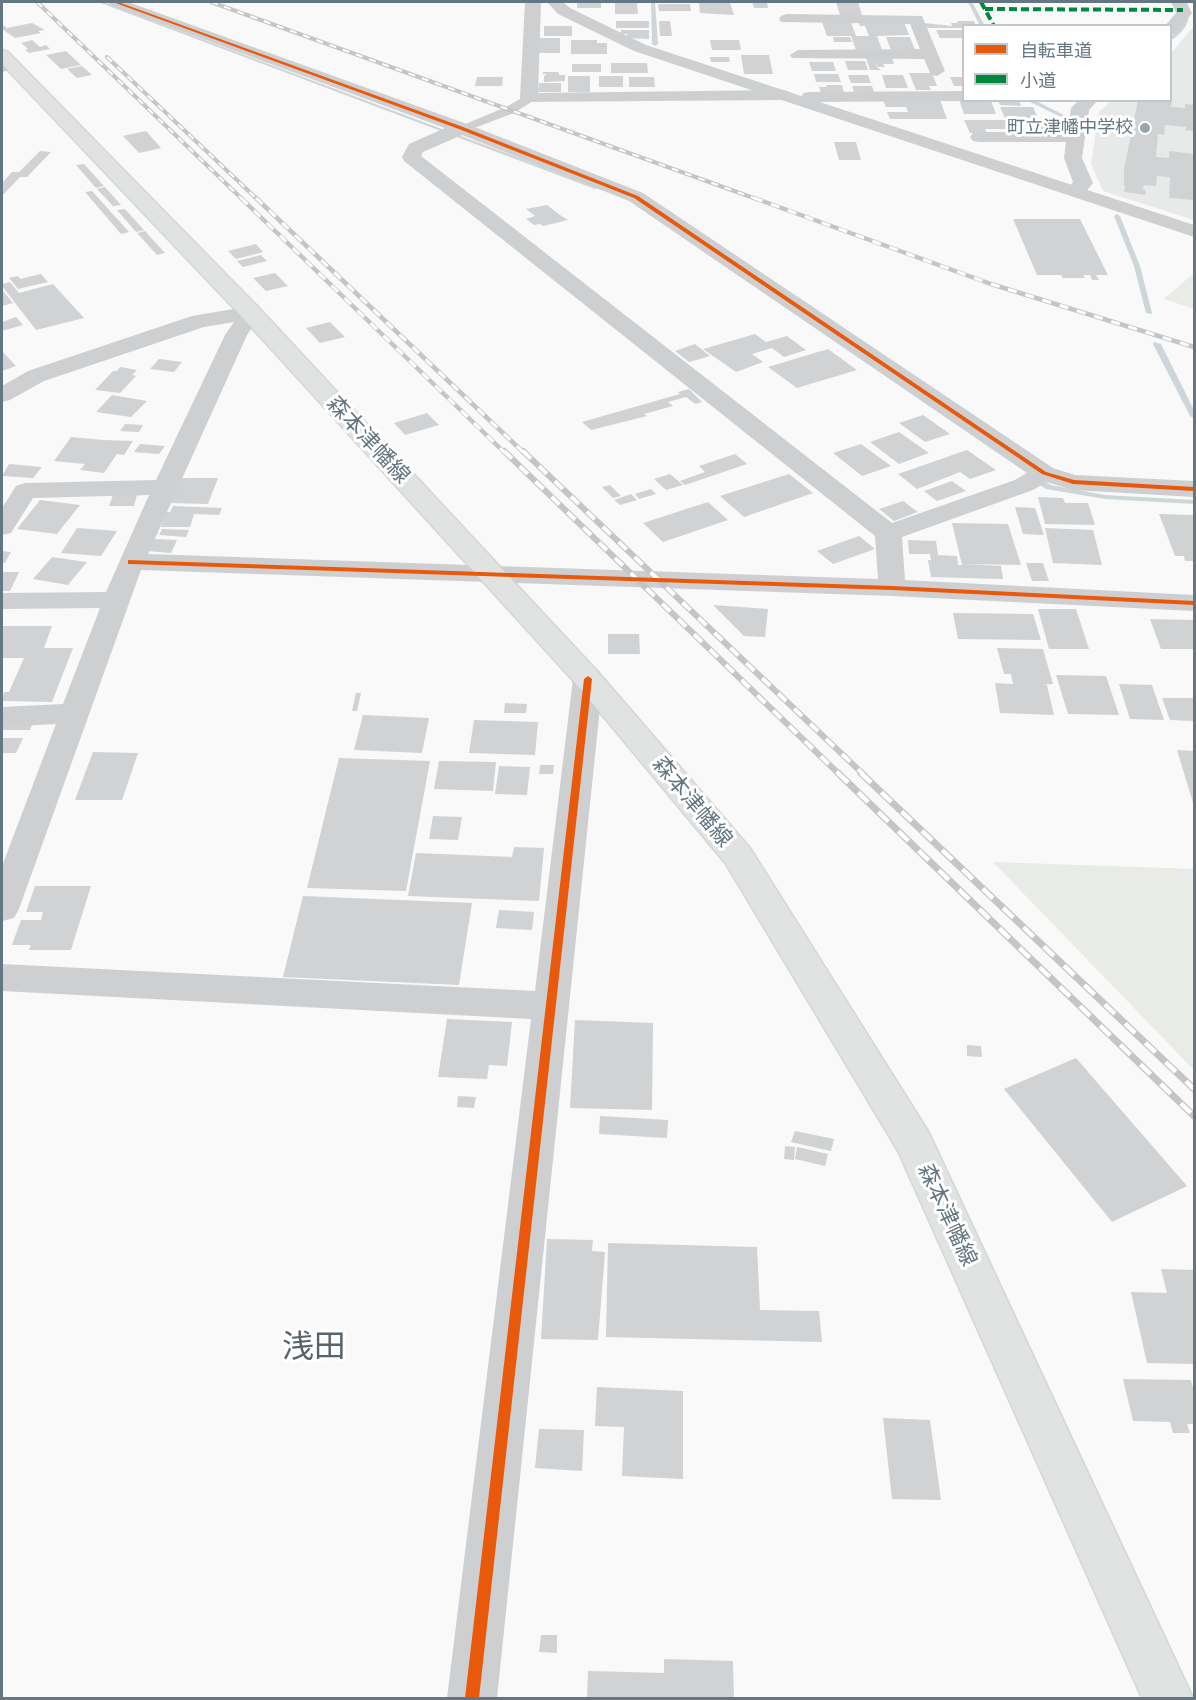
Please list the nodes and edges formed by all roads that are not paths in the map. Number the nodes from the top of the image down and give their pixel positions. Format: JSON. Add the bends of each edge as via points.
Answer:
{"nodes":[{"id":1,"x":115,"y":2,"type":"edge"},
{"id":2,"x":533,"y":2,"type":"edge"},
{"id":3,"x":555,"y":2,"type":"edge"},
{"id":4,"x":782,"y":2,"type":"edge"},
{"id":5,"x":1179,"y":2,"type":"edge"},
{"id":6,"x":787,"y":20,"type":"junction"},
{"id":7,"x":1172,"y":28,"type":"edge"},
{"id":8,"x":929,"y":54,"type":"junction"},
{"id":9,"x":798,"y":55,"type":"junction"},
{"id":10,"x":6,"y":64,"type":"edge"},
{"id":11,"x":937,"y":71,"type":"dead end"},
{"id":12,"x":806,"y":90,"type":"junction"},
{"id":13,"x":782,"y":96,"type":"junction"},
{"id":14,"x":962,"y":96,"type":"edge"},
{"id":15,"x":530,"y":98,"type":"junction"},
{"id":16,"x":1088,"y":102,"type":"edge"},
{"id":17,"x":453,"y":131,"type":"junction"},
{"id":18,"x":979,"y":137,"type":"dead end"},
{"id":19,"x":1076,"y":137,"type":"junction"},
{"id":20,"x":1076,"y":191,"type":"junction"},
{"id":21,"x":1194,"y":231,"type":"edge"},
{"id":22,"x":251,"y":313,"type":"junction"},
{"id":23,"x":2,"y":395,"type":"edge"},
{"id":24,"x":1036,"y":478,"type":"junction"},
{"id":25,"x":165,"y":487,"type":"junction"},
{"id":26,"x":1194,"y":489,"type":"edge"},
{"id":27,"x":2,"y":526,"type":"edge"},
{"id":28,"x":888,"y":534,"type":"junction"},
{"id":29,"x":131,"y":562,"type":"junction"},
{"id":30,"x":493,"y":576,"type":"junction"},
{"id":31,"x":892,"y":588,"type":"junction"},
{"id":32,"x":117,"y":600,"type":"junction"},
{"id":33,"x":2,"y":602,"type":"edge"},
{"id":34,"x":1194,"y":603,"type":"edge"},
{"id":35,"x":588,"y":679,"type":"junction"},
{"id":36,"x":75,"y":712,"type":"junction"},
{"id":37,"x":2,"y":717,"type":"edge"},
{"id":38,"x":2,"y":909,"type":"edge"},
{"id":39,"x":2,"y":977,"type":"edge"},
{"id":40,"x":550,"y":1006,"type":"junction"},
{"id":41,"x":472,"y":1698,"type":"edge"},
{"id":42,"x":1168,"y":1698,"type":"edge"}],
"edges":[{"from":1,"to":17,"type":"street"},
{"from":2,"to":15,"type":"street"},
{"from":3,"to":13,"type":"street","via":[[564,11],[640,48]]},
{"from":4,"to":6,"type":"street"},
{"from":5,"to":7,"type":"street","via":[[1184,13]]},
{"from":6,"to":8,"type":"street","via":[[916,19]]},
{"from":6,"to":9,"type":"street"},
{"from":8,"to":9,"type":"street"},
{"from":8,"to":11,"type":"street"},
{"from":9,"to":12,"type":"street"},
{"from":10,"to":22,"type":"main road","name":"森本津幡線"},
{"from":12,"to":13,"type":"street"},
{"from":12,"to":14,"type":"street"},
{"from":12,"to":20,"type":"street"},
{"from":13,"to":15,"type":"street"},
{"from":15,"to":17,"type":"lane","via":[[510,110]]},
{"from":16,"to":19,"type":"street","via":[[1080,108]]},
{"from":17,"to":24,"type":"street","via":[[636,197]]},
{"from":17,"to":28,"type":"street","via":[[416,148],[411,157]]},
{"from":18,"to":19,"type":"street"},
{"from":19,"to":20,"type":"street","via":[[1072,158],[1083,183]]},
{"from":20,"to":21,"type":"street"},
{"from":22,"to":23,"type":"street","via":[[200,321],[36,376]]},
{"from":22,"to":25,"type":"street","via":[[236,335]]},
{"from":22,"to":30,"type":"main road","name":"森本津幡線"},
{"from":24,"to":26,"type":"street"},
{"from":24,"to":28,"type":"street"},
{"from":25,"to":27,"type":"street","via":[[25,491]]},
{"from":25,"to":29,"type":"street"},
{"from":28,"to":31,"type":"street"},
{"from":29,"to":30,"type":"street"},
{"from":29,"to":32,"type":"street"},
{"from":30,"to":31,"type":"street"},
{"from":30,"to":35,"type":"main road","name":"森本津幡線"},
{"from":31,"to":34,"type":"street"},
{"from":32,"to":33,"type":"street"},
{"from":32,"to":36,"type":"street"},
{"from":35,"to":40,"type":"street"},
{"from":35,"to":42,"type":"main road","name":"森本津幡線","via":[[738,856],[914,1143]]},
{"from":36,"to":37,"type":"street"},
{"from":36,"to":38,"type":"street"},
{"from":39,"to":40,"type":"street"},
{"from":40,"to":41,"type":"street"}]}
